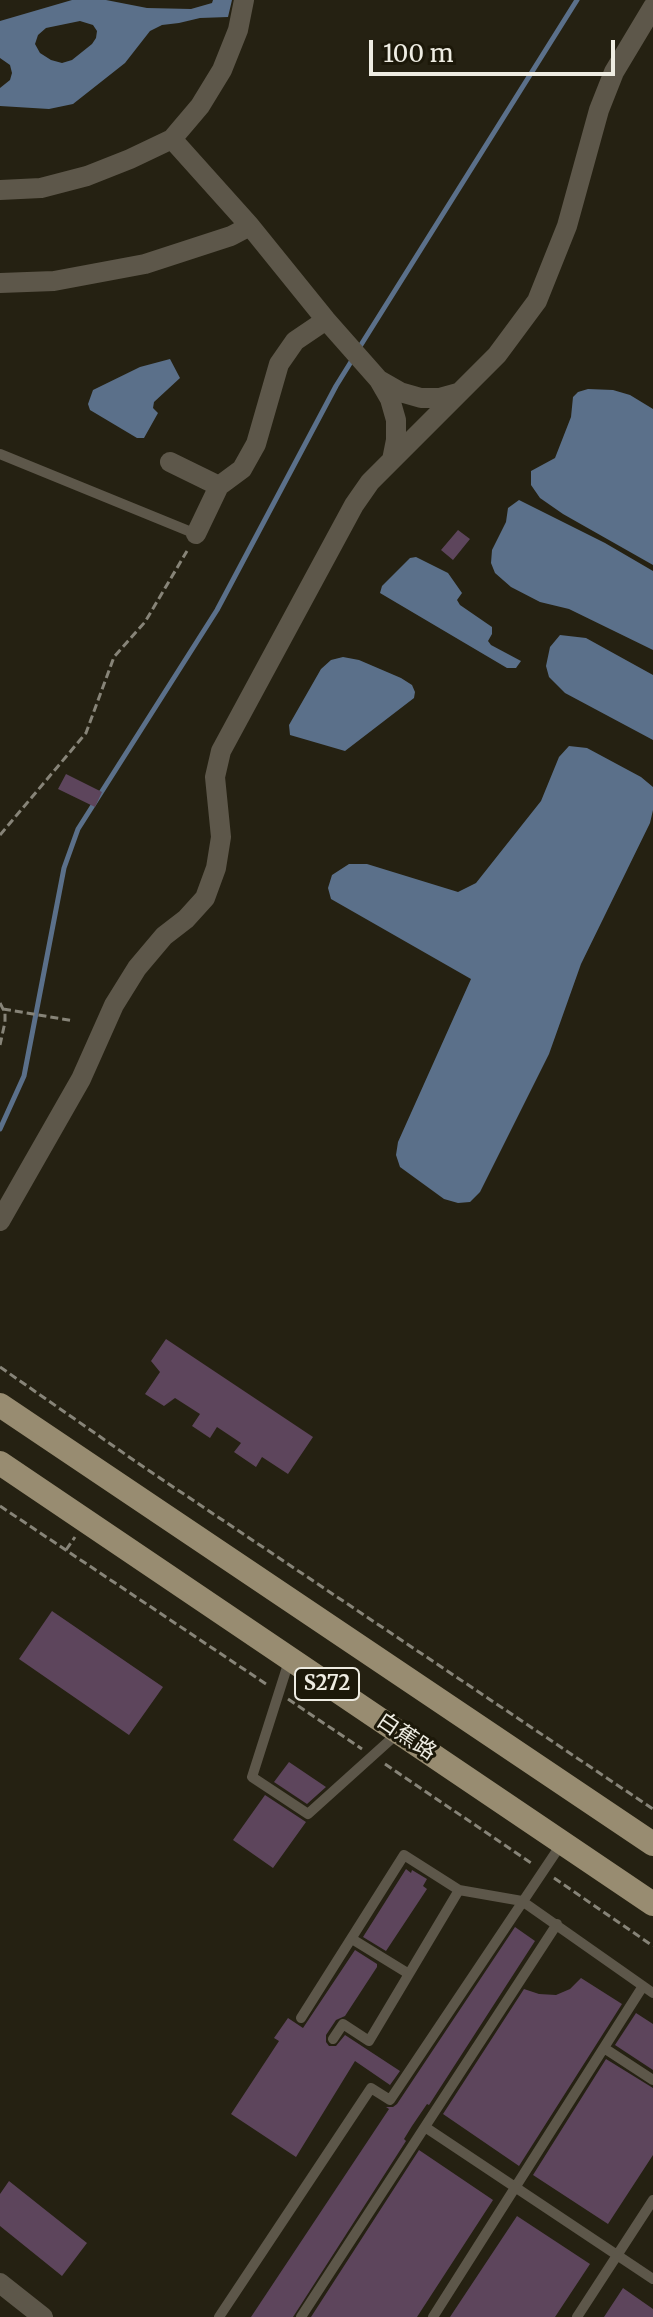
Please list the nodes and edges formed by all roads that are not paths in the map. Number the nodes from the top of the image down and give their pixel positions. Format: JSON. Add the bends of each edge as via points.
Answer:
{"nodes":[{"id":1,"x":244,"y":0,"type":"edge"},
{"id":2,"x":653,"y":7,"type":"edge"},
{"id":3,"x":172,"y":139,"type":"junction"},
{"id":4,"x":0,"y":190,"type":"edge"},
{"id":5,"x":250,"y":226,"type":"junction"},
{"id":6,"x":0,"y":283,"type":"edge"},
{"id":7,"x":326,"y":320,"type":"junction"},
{"id":8,"x":379,"y":380,"type":"junction"},
{"id":9,"x":460,"y":392,"type":"junction"},
{"id":10,"x":0,"y":454,"type":"edge"},
{"id":11,"x":392,"y":460,"type":"junction"},
{"id":12,"x":170,"y":462,"type":"dead end"},
{"id":13,"x":219,"y":486,"type":"junction"},
{"id":14,"x":196,"y":534,"type":"joint"},
{"id":15,"x":0,"y":1221,"type":"edge"},
{"id":16,"x":0,"y":1405,"type":"edge"},
{"id":17,"x":0,"y":1463,"type":"edge"},
{"id":18,"x":290,"y":1659,"type":"junction"},
{"id":19,"x":399,"y":1732,"type":"junction"},
{"id":20,"x":562,"y":1842,"type":"junction"},
{"id":21,"x":653,"y":1844,"type":"edge"},
{"id":22,"x":459,"y":1890,"type":"junction"},
{"id":23,"x":650,"y":1896,"type":"edge"},
{"id":24,"x":522,"y":1901,"type":"junction"},
{"id":25,"x":557,"y":1924,"type":"junction"},
{"id":26,"x":352,"y":1939,"type":"junction"},
{"id":27,"x":409,"y":1974,"type":"junction"},
{"id":28,"x":643,"y":1986,"type":"junction"},
{"id":29,"x":653,"y":1993,"type":"edge"},
{"id":30,"x":301,"y":2018,"type":"dead end"},
{"id":31,"x":333,"y":2039,"type":"dead end"},
{"id":32,"x":604,"y":2048,"type":"junction"},
{"id":33,"x":653,"y":2080,"type":"edge"},
{"id":34,"x":425,"y":2127,"type":"junction"},
{"id":35,"x":515,"y":2187,"type":"junction"},
{"id":36,"x":653,"y":2200,"type":"edge"},
{"id":37,"x":617,"y":2255,"type":"junction"},
{"id":38,"x":653,"y":2279,"type":"edge"},
{"id":39,"x":0,"y":2283,"type":"edge"},
{"id":40,"x":43,"y":2317,"type":"edge"},
{"id":41,"x":219,"y":2317,"type":"edge"},
{"id":42,"x":301,"y":2317,"type":"edge"},
{"id":43,"x":433,"y":2317,"type":"edge"},
{"id":44,"x":577,"y":2317,"type":"edge"}],
"edges":[{"from":1,"to":3,"type":"street","via":[[222,70]]},
{"from":2,"to":9,"type":"street","via":[[614,72],[599,110],[567,226],[537,301],[497,355]]},
{"from":3,"to":4,"type":"street","via":[[87,176],[41,188]]},
{"from":3,"to":5,"type":"street"},
{"from":5,"to":6,"type":"street","via":[[145,264],[54,281]]},
{"from":5,"to":7,"type":"street"},
{"from":7,"to":8,"type":"street"},
{"from":7,"to":13,"type":"street","via":[[295,341],[279,364],[256,444],[242,469]]},
{"from":8,"to":9,"type":"street","via":[[421,398]]},
{"from":8,"to":11,"type":"street","via":[[396,420]]},
{"from":9,"to":11,"type":"street"},
{"from":10,"to":14,"type":"lane"},
{"from":11,"to":15,"type":"street","via":[[354,505],[221,751],[215,777],[221,837],[205,898],[137,968]]},
{"from":12,"to":13,"type":"street"},
{"from":13,"to":14,"type":"street"},
{"from":16,"to":21,"type":"main road","number":"S272"},
{"from":17,"to":18,"type":"main road","name":"白蕉路","number":"S272"},
{"from":18,"to":19,"type":"main road","name":"白蕉路","number":"S272"},
{"from":18,"to":19,"type":"lane","via":[[252,1777],[308,1814]]},
{"from":19,"to":20,"type":"main road","name":"白蕉路","number":"S272"},
{"from":20,"to":23,"type":"main road","name":"白蕉路","number":"S272"},
{"from":20,"to":24,"type":"lane"},
{"from":22,"to":24,"type":"lane"},
{"from":22,"to":26,"type":"lane","via":[[404,1855]]},
{"from":22,"to":27,"type":"lane"},
{"from":24,"to":25,"type":"lane"},
{"from":24,"to":41,"type":"lane","via":[[390,2100],[371,2088]]},
{"from":25,"to":28,"type":"lane"},
{"from":25,"to":34,"type":"lane"},
{"from":26,"to":27,"type":"lane"},
{"from":26,"to":30,"type":"lane"},
{"from":27,"to":31,"type":"lane","via":[[369,2041],[343,2024]]},
{"from":28,"to":29,"type":"lane"},
{"from":28,"to":32,"type":"lane"},
{"from":32,"to":33,"type":"lane"},
{"from":32,"to":35,"type":"lane"},
{"from":34,"to":35,"type":"lane"},
{"from":34,"to":42,"type":"lane"},
{"from":35,"to":37,"type":"lane"},
{"from":35,"to":43,"type":"lane"},
{"from":36,"to":37,"type":"lane"},
{"from":37,"to":38,"type":"lane"},
{"from":37,"to":44,"type":"lane"},
{"from":39,"to":40,"type":"street"}]}
